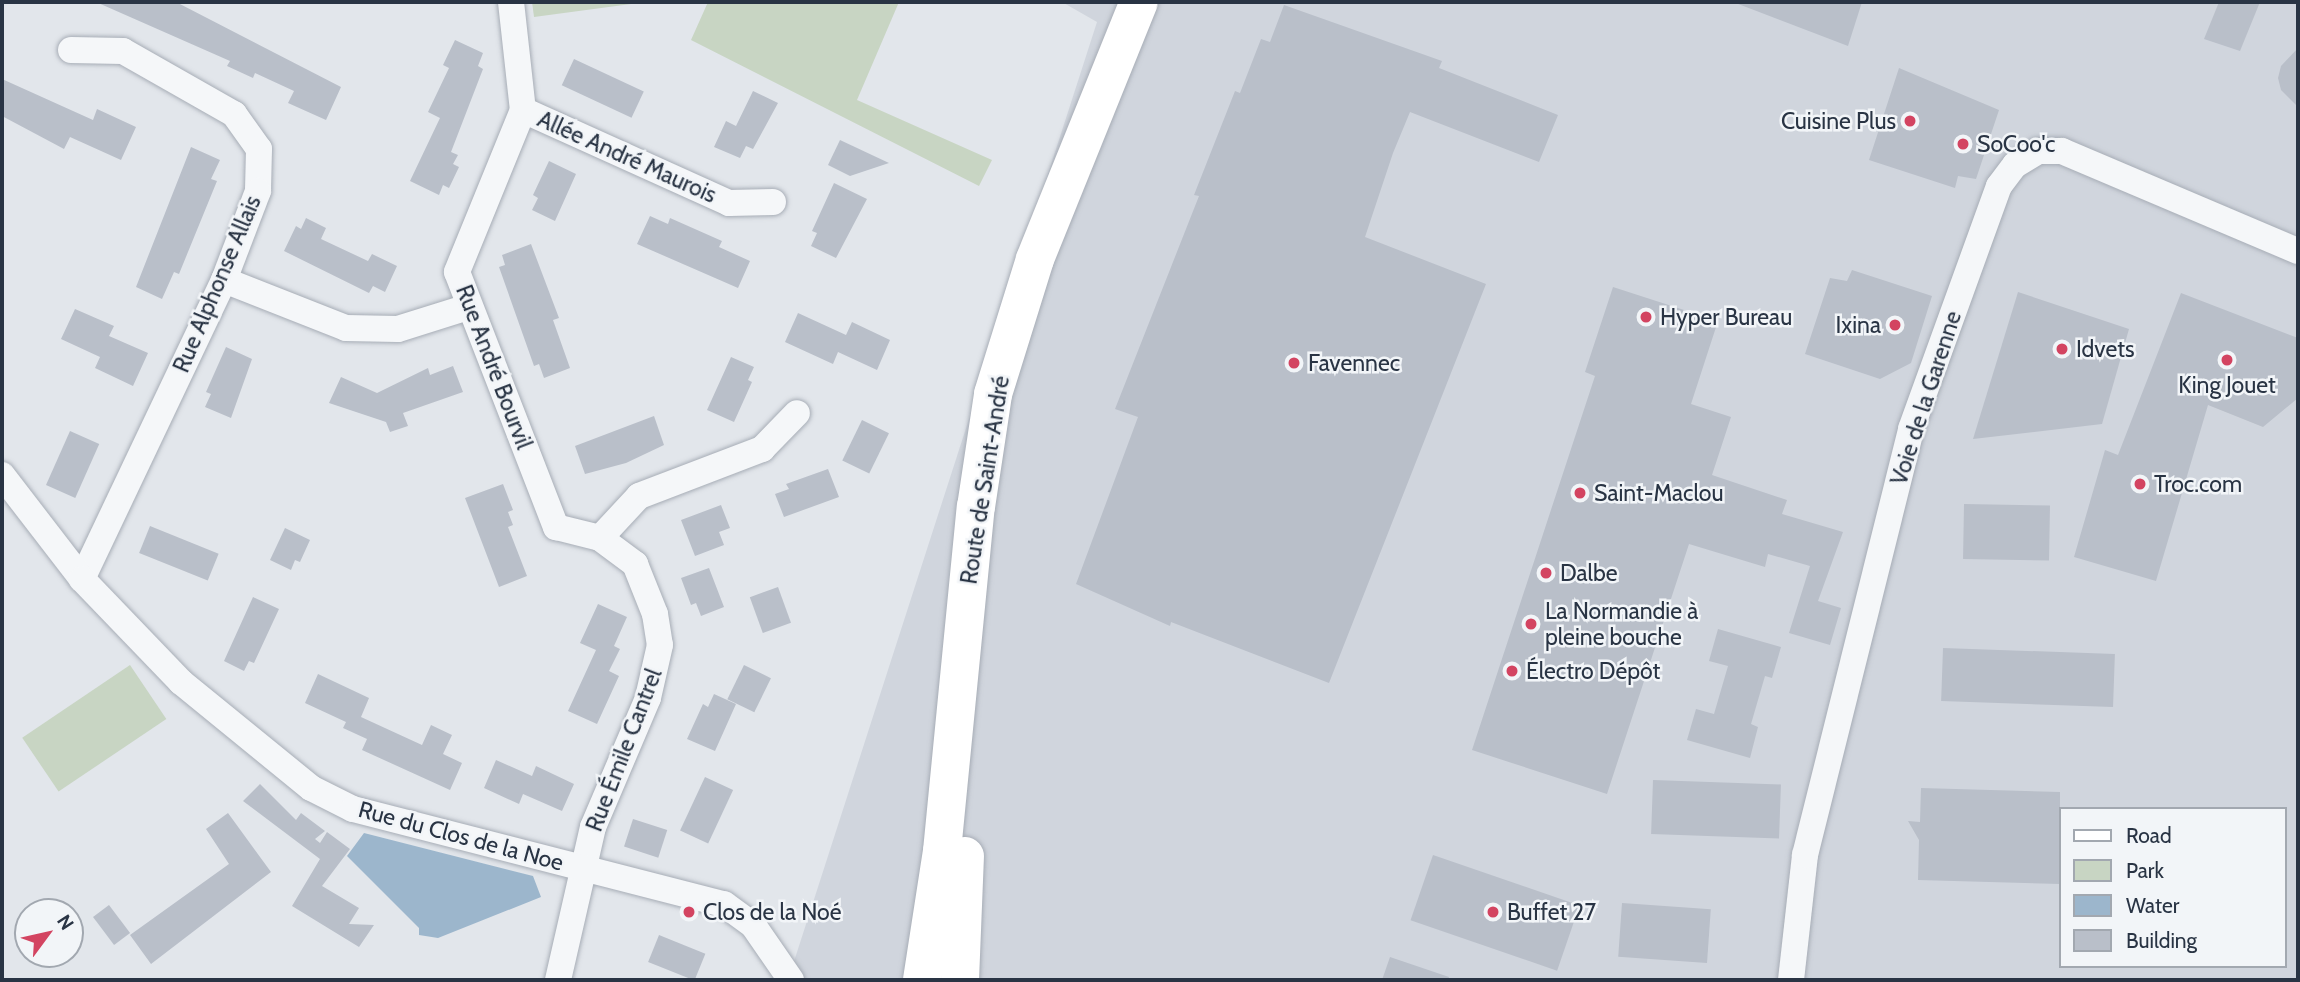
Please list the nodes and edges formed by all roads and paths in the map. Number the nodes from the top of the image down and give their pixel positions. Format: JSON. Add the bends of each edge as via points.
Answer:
{"nodes":[{"id":1,"x":511,"y":2,"type":"edge"},
{"id":2,"x":1139,"y":2,"type":"edge"},
{"id":3,"x":1153,"y":2,"type":"edge"},
{"id":4,"x":71,"y":50,"type":"dead end"},
{"id":5,"x":523,"y":110,"type":"junction"},
{"id":6,"x":773,"y":202,"type":"dead end"},
{"id":7,"x":2298,"y":251,"type":"edge"},
{"id":8,"x":224,"y":280,"type":"junction"},
{"id":9,"x":468,"y":307,"type":"junction"},
{"id":10,"x":797,"y":413,"type":"dead end"},
{"id":11,"x":2,"y":475,"type":"edge"},
{"id":12,"x":600,"y":538,"type":"junction"},
{"id":13,"x":82,"y":579,"type":"junction"},
{"id":14,"x":583,"y":868,"type":"junction"},
{"id":15,"x":778,"y":957,"type":"junction"},
{"id":16,"x":558,"y":980,"type":"edge"},
{"id":17,"x":791,"y":980,"type":"edge"},
{"id":18,"x":799,"y":980,"type":"edge"},
{"id":19,"x":922,"y":980,"type":"edge"},
{"id":20,"x":960,"y":980,"type":"edge"},
{"id":21,"x":1791,"y":980,"type":"edge"}],
"edges":[{"from":1,"to":5,"type":"street","name":"Rue André Bourvil"},
{"from":2,"to":19,"type":"main road","name":"Route de Saint-André","via":[[1035,259],[993,394],[976,507],[942,851]]},
{"from":3,"to":20,"type":"main road","name":"Route de Saint-André","via":[[1023,333],[1005,418],[963,878]]},
{"from":4,"to":8,"type":"street","name":"Rue Alphonse Allais","via":[[122,51],[234,114],[259,149],[258,191]]},
{"from":5,"to":6,"type":"street","name":"Allée André Maurois","via":[[729,203]]},
{"from":5,"to":9,"type":"street","name":"Rue André Bourvil","via":[[457,272]]},
{"from":7,"to":21,"type":"street","name":"Voie de la Garenne","via":[[2062,151],[2038,151],[2015,165],[1999,186],[1911,429],[1805,855]]},
{"from":8,"to":9,"type":"street","via":[[346,328],[398,329]]},
{"from":8,"to":13,"type":"street","name":"Rue Alphonse Allais"},
{"from":9,"to":12,"type":"street","name":"Rue André Bourvil","via":[[556,527]]},
{"from":10,"to":12,"type":"street","via":[[762,449],[639,496]]},
{"from":11,"to":13,"type":"street","name":"Rue du Clos de la Noe"},
{"from":12,"to":14,"type":"street","name":"Rue Émile Cantrel","via":[[635,564],[656,614],[660,645],[657,676],[593,827]]},
{"from":13,"to":14,"type":"street","name":"Rue du Clos de la Noe","via":[[181,682],[311,788],[353,810]]},
{"from":14,"to":15,"type":"street","name":"Rue du Clos de la Noe","via":[[724,904],[752,925]]},
{"from":14,"to":16,"type":"street","name":"Rue Émile Cantrel"},
{"from":15,"to":17,"type":"street","name":"Rue du Clos de la Noe"},
{"from":15,"to":18,"type":"street","name":"Rue du Clos de la Noe"}]}
